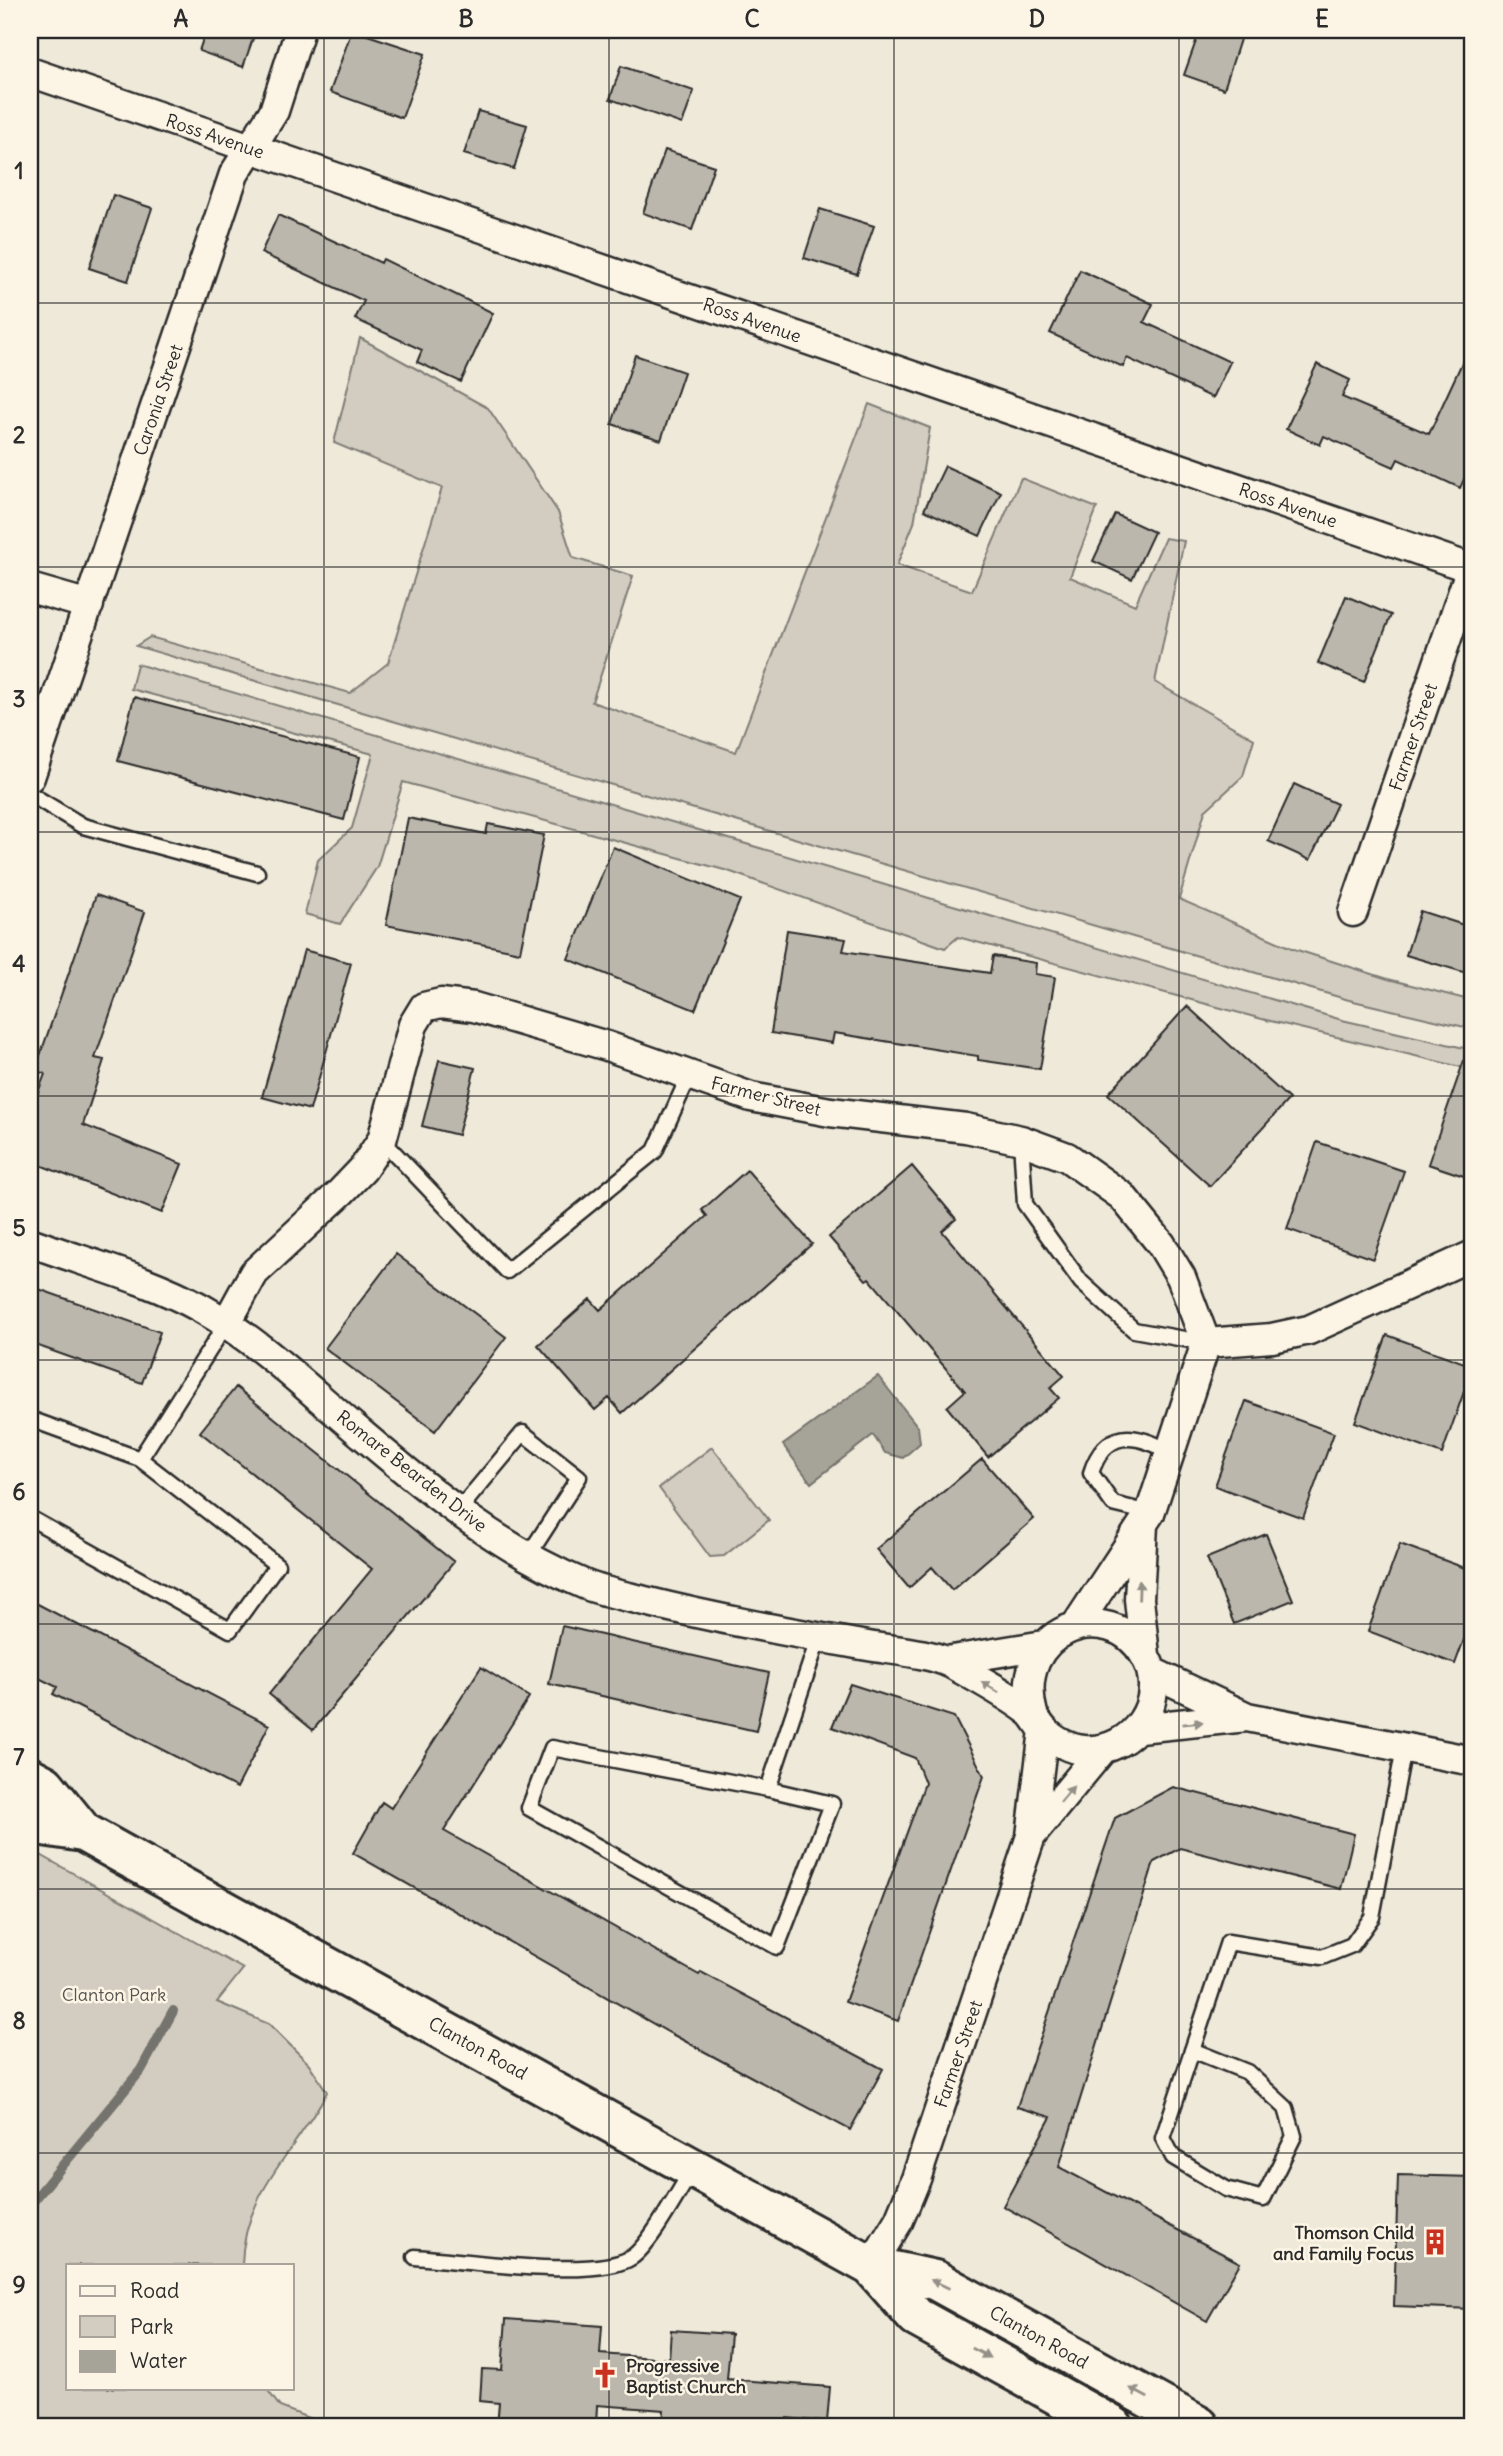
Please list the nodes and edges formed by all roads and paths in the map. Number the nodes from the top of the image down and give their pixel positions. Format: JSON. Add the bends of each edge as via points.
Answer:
{"nodes":[{"id":1,"x":300,"y":30,"type":"edge"},
{"id":2,"x":30,"y":72,"type":"edge"},
{"id":3,"x":251,"y":148,"type":"junction"},
{"id":4,"x":1473,"y":566,"type":"edge"},
{"id":5,"x":30,"y":588,"type":"edge"},
{"id":6,"x":89,"y":605,"type":"junction"},
{"id":7,"x":30,"y":777,"type":"edge"},
{"id":8,"x":30,"y":794,"type":"edge"},
{"id":9,"x":257,"y":873,"type":"dead end"},
{"id":10,"x":1353,"y":912,"type":"dead end"},
{"id":11,"x":689,"y":1076,"type":"junction"},
{"id":12,"x":382,"y":1140,"type":"junction"},
{"id":13,"x":1021,"y":1140,"type":"junction"},
{"id":14,"x":30,"y":1242,"type":"edge"},
{"id":15,"x":1473,"y":1255,"type":"edge"},
{"id":16,"x":226,"y":1324,"type":"junction"},
{"id":17,"x":1206,"y":1343,"type":"junction"},
{"id":18,"x":30,"y":1419,"type":"edge"},
{"id":19,"x":1170,"y":1452,"type":"junction"},
{"id":20,"x":140,"y":1460,"type":"junction"},
{"id":21,"x":458,"y":1511,"type":"junction"},
{"id":22,"x":30,"y":1518,"type":"edge"},
{"id":23,"x":1146,"y":1519,"type":"junction"},
{"id":24,"x":528,"y":1556,"type":"junction"},
{"id":25,"x":1075,"y":1627,"type":"junction"},
{"id":26,"x":819,"y":1637,"type":"junction"},
{"id":27,"x":1044,"y":1645,"type":"junction"},
{"id":28,"x":946,"y":1661,"type":"junction"},
{"id":29,"x":1148,"y":1664,"type":"junction"},
{"id":30,"x":1247,"y":1717,"type":"junction"},
{"id":31,"x":1039,"y":1722,"type":"junction"},
{"id":32,"x":1139,"y":1728,"type":"junction"},
{"id":33,"x":1404,"y":1748,"type":"junction"},
{"id":34,"x":1102,"y":1750,"type":"junction"},
{"id":35,"x":1473,"y":1761,"type":"edge"},
{"id":36,"x":30,"y":1777,"type":"edge"},
{"id":37,"x":768,"y":1788,"type":"junction"},
{"id":38,"x":30,"y":1824,"type":"edge"},
{"id":39,"x":83,"y":1832,"type":"junction"},
{"id":40,"x":1031,"y":1836,"type":"junction"},
{"id":41,"x":1192,"y":2050,"type":"junction"},
{"id":42,"x":694,"y":2168,"type":"junction"},
{"id":43,"x":415,"y":2257,"type":"dead end"},
{"id":44,"x":871,"y":2266,"type":"junction"},
{"id":45,"x":1113,"y":2426,"type":"edge"},
{"id":46,"x":1199,"y":2426,"type":"edge"}],
"edges":[{"from":1,"to":3,"type":"street","name":"Caronia Street","via":[[274,111]]},
{"from":2,"to":3,"type":"street","name":"Ross Avenue"},
{"from":3,"to":4,"type":"street","name":"Ross Avenue"},
{"from":3,"to":6,"type":"street","name":"Caronia Street","via":[[234,174]]},
{"from":4,"to":10,"type":"street","name":"Farmer Street"},
{"from":5,"to":6,"type":"street"},
{"from":6,"to":7,"type":"street","name":"Caronia Street"},
{"from":8,"to":9,"type":"lane","via":[[83,826]]},
{"from":11,"to":12,"type":"street","name":"Farmer Street","via":[[607,1046],[474,1007],[441,1003],[424,1007],[414,1025]]},
{"from":11,"to":12,"type":"lane","via":[[654,1151],[507,1271]]},
{"from":11,"to":13,"type":"street","name":"Farmer Street","via":[[751,1097]]},
{"from":12,"to":16,"type":"street","name":"Farmer Street","via":[[341,1192],[254,1273]]},
{"from":13,"to":17,"type":"street","name":"Farmer Street","via":[[1067,1157],[1122,1196],[1181,1277]]},
{"from":13,"to":17,"type":"lane","via":[[1025,1204],[1081,1282],[1134,1330]]},
{"from":14,"to":16,"type":"street","name":"Romare Bearden Drive","via":[[169,1293]]},
{"from":15,"to":17,"type":"street","via":[[1309,1330]]},
{"from":16,"to":20,"type":"lane"},
{"from":16,"to":21,"type":"street","name":"Romare Bearden Drive"},
{"from":17,"to":19,"type":"street"},
{"from":18,"to":20,"type":"lane"},
{"from":19,"to":23,"type":"street"},
{"from":19,"to":23,"type":"lane","via":[[1135,1437],[1115,1440],[1097,1455],[1091,1474],[1113,1504]]},
{"from":20,"to":22,"type":"lane","via":[[278,1565],[230,1630]]},
{"from":21,"to":24,"type":"street","name":"Romare Bearden Drive"},
{"from":21,"to":24,"type":"lane","via":[[523,1433],[579,1477]]},
{"from":23,"to":25,"type":"street"},
{"from":29,"to":23,"type":"street","one_way":true,"via":[[1139,1598]]},
{"from":24,"to":26,"type":"street","name":"Romare Bearden Drive","via":[[590,1587],[727,1622]]},
{"from":25,"to":27,"type":"street"},
{"from":25,"to":29,"type":"street","via":[[1115,1629],[1132,1640]]},
{"from":26,"to":28,"type":"street","name":"Romare Bearden Drive"},
{"from":26,"to":37,"type":"lane"},
{"from":27,"to":28,"type":"street","name":"Romare Bearden Drive"},
{"from":27,"to":31,"type":"street","via":[[1028,1678]]},
{"from":31,"to":28,"type":"street","name":"Romare Bearden Drive","one_way":true},
{"from":29,"to":30,"type":"street"},
{"from":29,"to":32,"type":"street","via":[[1154,1692]]},
{"from":32,"to":30,"type":"street","one_way":true},
{"from":30,"to":33,"type":"street"},
{"from":31,"to":34,"type":"street","via":[[1070,1747]]},
{"from":31,"to":40,"type":"street","name":"Farmer Street"},
{"from":32,"to":34,"type":"street"},
{"from":33,"to":35,"type":"street"},
{"from":33,"to":41,"type":"lane","via":[[1372,1917],[1352,1945],[1322,1957],[1228,1942]]},
{"from":40,"to":34,"type":"street","name":"Farmer Street","one_way":true},
{"from":36,"to":39,"type":"main road","name":"Clanton Road","via":[[45,1785]]},
{"from":37,"to":37,"type":"lane","via":[[832,1804],[777,1947],[529,1808],[552,1748]]},
{"from":38,"to":39,"type":"main road","name":"Clanton Road"},
{"from":39,"to":42,"type":"main road","name":"Clanton Road"},
{"from":40,"to":44,"type":"street","name":"Farmer Street","via":[[916,2179],[899,2220]]},
{"from":41,"to":41,"type":"lane","via":[[1163,2138],[1173,2157],[1226,2189],[1263,2199],[1294,2136],[1286,2108],[1247,2072]]},
{"from":42,"to":43,"type":"lane","via":[[634,2256],[615,2266],[572,2268]]},
{"from":42,"to":44,"type":"main road","name":"Clanton Road"},
{"from":44,"to":45,"type":"main road","name":"Clanton Road","one_way":true,"via":[[916,2317]]},
{"from":46,"to":44,"type":"main road","name":"Clanton Road","one_way":true,"via":[[935,2280]]}]}
